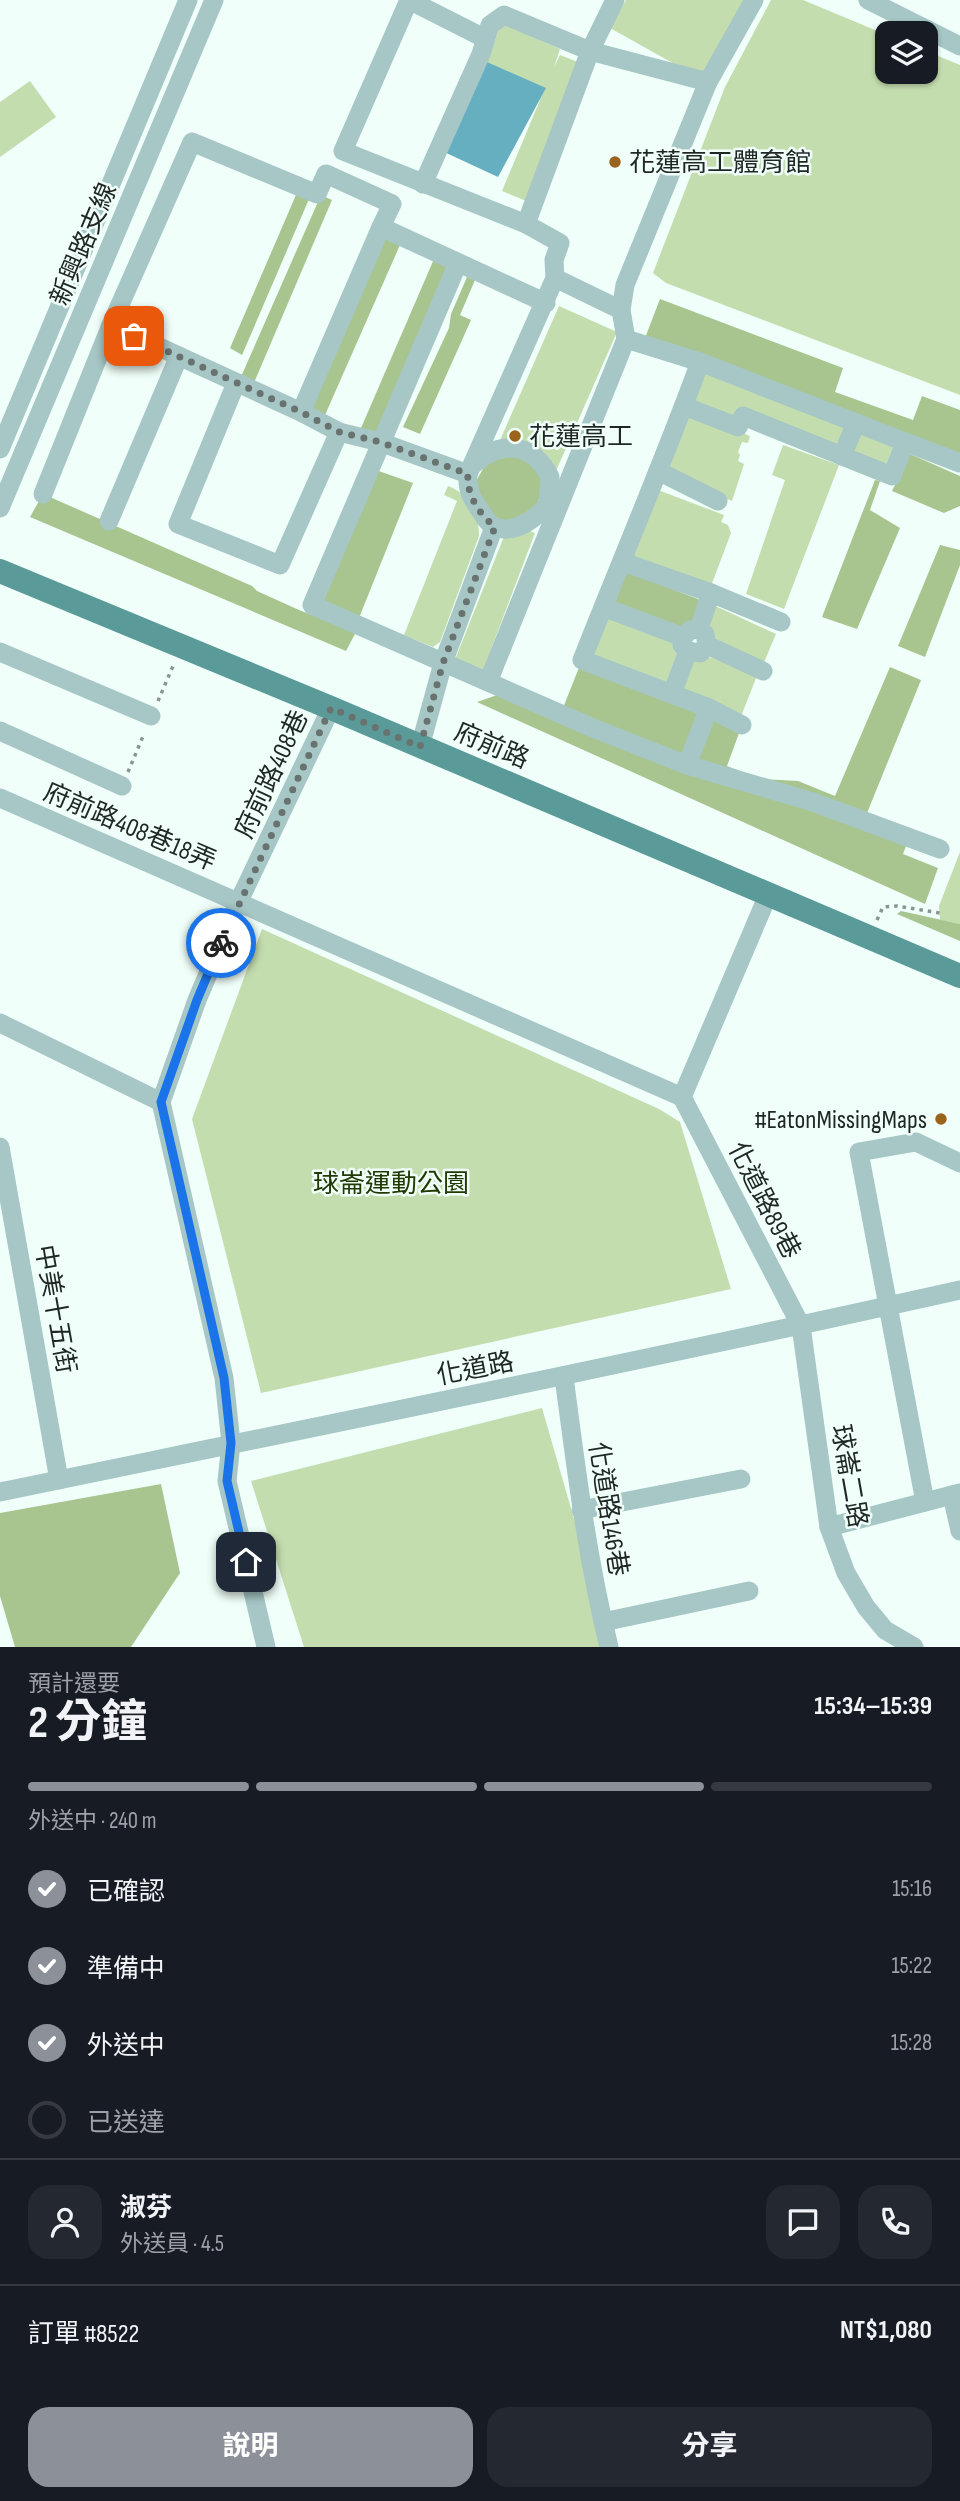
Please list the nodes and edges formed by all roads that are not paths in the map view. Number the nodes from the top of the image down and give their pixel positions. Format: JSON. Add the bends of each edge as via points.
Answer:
{"nodes":[{"id":1,"x":188,"y":0,"type":"edge"},
{"id":2,"x":214,"y":0,"type":"edge"},
{"id":3,"x":409,"y":0,"type":"edge"},
{"id":4,"x":615,"y":0,"type":"edge"},
{"id":5,"x":754,"y":0,"type":"edge"},
{"id":6,"x":868,"y":0,"type":"edge"},
{"id":7,"x":484,"y":38,"type":"junction"},
{"id":8,"x":960,"y":46,"type":"edge"},
{"id":9,"x":590,"y":51,"type":"junction"},
{"id":10,"x":708,"y":82,"type":"junction"},
{"id":11,"x":424,"y":184,"type":"junction"},
{"id":12,"x":526,"y":224,"type":"junction"},
{"id":13,"x":381,"y":228,"type":"junction"},
{"id":14,"x":458,"y":263,"type":"junction"},
{"id":15,"x":555,"y":278,"type":"junction"},
{"id":16,"x":546,"y":303,"type":"junction"},
{"id":17,"x":621,"y":310,"type":"junction"},
{"id":18,"x":111,"y":325,"type":"junction"},
{"id":19,"x":626,"y":339,"type":"junction"},
{"id":20,"x":179,"y":356,"type":"junction"},
{"id":21,"x":700,"y":362,"type":"junction"},
{"id":22,"x":236,"y":383,"type":"junction"},
{"id":23,"x":684,"y":406,"type":"junction"},
{"id":24,"x":301,"y":412,"type":"junction"},
{"id":25,"x":856,"y":423,"type":"junction"},
{"id":26,"x":339,"y":432,"type":"junction"},
{"id":27,"x":380,"y":442,"type":"junction"},
{"id":28,"x":905,"y":442,"type":"junction"},
{"id":29,"x":0,"y":449,"type":"edge"},
{"id":30,"x":842,"y":456,"type":"junction"},
{"id":31,"x":960,"y":463,"type":"edge"},
{"id":32,"x":470,"y":470,"type":"junction"},
{"id":33,"x":658,"y":471,"type":"junction"},
{"id":34,"x":43,"y":494,"type":"dead end"},
{"id":35,"x":718,"y":501,"type":"dead end"},
{"id":36,"x":553,"y":506,"type":"junction"},
{"id":37,"x":0,"y":508,"type":"edge"},
{"id":38,"x":109,"y":521,"type":"dead end"},
{"id":39,"x":495,"y":527,"type":"junction"},
{"id":40,"x":623,"y":562,"type":"junction"},
{"id":41,"x":0,"y":571,"type":"edge"},
{"id":42,"x":711,"y":593,"type":"junction"},
{"id":43,"x":603,"y":607,"type":"junction"},
{"id":44,"x":781,"y":622,"type":"dead end"},
{"id":45,"x":694,"y":641,"type":"junction"},
{"id":46,"x":0,"y":652,"type":"edge"},
{"id":47,"x":443,"y":663,"type":"junction"},
{"id":48,"x":763,"y":671,"type":"dead end"},
{"id":49,"x":488,"y":682,"type":"junction"},
{"id":50,"x":672,"y":694,"type":"junction"},
{"id":51,"x":331,"y":708,"type":"junction"},
{"id":52,"x":709,"y":708,"type":"junction"},
{"id":53,"x":151,"y":716,"type":"dead end"},
{"id":54,"x":743,"y":725,"type":"dead end"},
{"id":55,"x":0,"y":731,"type":"edge"},
{"id":56,"x":420,"y":747,"type":"junction"},
{"id":57,"x":687,"y":765,"type":"junction"},
{"id":58,"x":122,"y":786,"type":"dead end"},
{"id":59,"x":0,"y":798,"type":"edge"},
{"id":60,"x":940,"y":849,"type":"dead end"},
{"id":61,"x":768,"y":895,"type":"junction"},
{"id":62,"x":239,"y":901,"type":"junction"},
{"id":63,"x":960,"y":976,"type":"edge"},
{"id":64,"x":0,"y":1023,"type":"edge"},
{"id":65,"x":682,"y":1097,"type":"junction"},
{"id":66,"x":161,"y":1102,"type":"junction"},
{"id":67,"x":0,"y":1147,"type":"edge"},
{"id":68,"x":960,"y":1163,"type":"edge"},
{"id":69,"x":960,"y":1290,"type":"edge"},
{"id":70,"x":890,"y":1306,"type":"junction"},
{"id":71,"x":801,"y":1326,"type":"junction"},
{"id":72,"x":564,"y":1377,"type":"junction"},
{"id":73,"x":231,"y":1443,"type":"junction"},
{"id":74,"x":741,"y":1479,"type":"dead end"},
{"id":75,"x":60,"y":1480,"type":"junction"},
{"id":76,"x":0,"y":1492,"type":"edge"},
{"id":77,"x":956,"y":1494,"type":"edge"},
{"id":78,"x":925,"y":1502,"type":"junction"},
{"id":79,"x":581,"y":1510,"type":"junction"},
{"id":80,"x":829,"y":1527,"type":"junction"},
{"id":81,"x":960,"y":1531,"type":"edge"},
{"id":82,"x":749,"y":1591,"type":"dead end"},
{"id":83,"x":603,"y":1622,"type":"junction"},
{"id":84,"x":266,"y":1647,"type":"edge"},
{"id":85,"x":609,"y":1647,"type":"edge"},
{"id":86,"x":913,"y":1647,"type":"edge"}],
"edges":[{"from":1,"to":29,"type":"street","name":"新興路支線"},
{"from":2,"to":37,"type":"street","name":"新興路支線"},
{"from":3,"to":7,"type":"street"},
{"from":3,"to":11,"type":"street","via":[[343,151]]},
{"from":4,"to":9,"type":"street"},
{"from":5,"to":10,"type":"street"},
{"from":6,"to":8,"type":"street"},
{"from":7,"to":9,"type":"street","via":[[490,25],[504,15]]},
{"from":7,"to":11,"type":"street"},
{"from":9,"to":10,"type":"street"},
{"from":9,"to":12,"type":"street"},
{"from":10,"to":17,"type":"street","via":[[625,285]]},
{"from":11,"to":12,"type":"street"},
{"from":12,"to":15,"type":"street","via":[[560,243],[554,260]]},
{"from":13,"to":14,"type":"street"},
{"from":13,"to":18,"type":"street","via":[[392,204],[326,174],[317,194],[192,142]]},
{"from":13,"to":24,"type":"street"},
{"from":14,"to":16,"type":"street"},
{"from":14,"to":27,"type":"street"},
{"from":15,"to":16,"type":"street"},
{"from":15,"to":17,"type":"street"},
{"from":16,"to":32,"type":"street"},
{"from":17,"to":19,"type":"street"},
{"from":18,"to":20,"type":"street"},
{"from":18,"to":34,"type":"street"},
{"from":19,"to":21,"type":"street"},
{"from":19,"to":36,"type":"street"},
{"from":20,"to":22,"type":"street"},
{"from":20,"to":38,"type":"street"},
{"from":21,"to":23,"type":"street"},
{"from":21,"to":25,"type":"street"},
{"from":22,"to":24,"type":"street"},
{"from":22,"to":26,"type":"street","via":[[178,524],[280,565]]},
{"from":23,"to":30,"type":"street","via":[[738,427],[743,416]]},
{"from":23,"to":33,"type":"street"},
{"from":24,"to":26,"type":"street"},
{"from":25,"to":28,"type":"street"},
{"from":25,"to":30,"type":"street"},
{"from":26,"to":27,"type":"street"},
{"from":27,"to":32,"type":"street"},
{"from":27,"to":47,"type":"street","via":[[312,605]]},
{"from":28,"to":30,"type":"street","via":[[892,476]]},
{"from":28,"to":31,"type":"street"},
{"from":32,"to":36,"type":"street","via":[[497,449],[518,448],[533,454],[550,477]]},
{"from":32,"to":39,"type":"street","via":[[471,497]]},
{"from":33,"to":35,"type":"street"},
{"from":33,"to":40,"type":"street"},
{"from":36,"to":39,"type":"street","via":[[525,524]]},
{"from":36,"to":49,"type":"street"},
{"from":39,"to":47,"type":"street"},
{"from":40,"to":42,"type":"street"},
{"from":40,"to":43,"type":"street"},
{"from":41,"to":51,"type":"main road","name":"府前路"},
{"from":42,"to":44,"type":"street"},
{"from":42,"to":45,"type":"street"},
{"from":43,"to":45,"type":"street"},
{"from":43,"to":50,"type":"street","via":[[582,660]]},
{"from":45,"to":48,"type":"street"},
{"from":45,"to":50,"type":"street"},
{"from":46,"to":53,"type":"street"},
{"from":47,"to":49,"type":"street"},
{"from":47,"to":56,"type":"street"},
{"from":49,"to":57,"type":"street"},
{"from":50,"to":52,"type":"street"},
{"from":51,"to":56,"type":"main road","name":"府前路"},
{"from":51,"to":62,"type":"street","name":"府前路408巷"},
{"from":52,"to":54,"type":"street"},
{"from":52,"to":57,"type":"street"},
{"from":55,"to":58,"type":"street"},
{"from":56,"to":61,"type":"main road","name":"府前路"},
{"from":57,"to":60,"type":"street","via":[[813,803]]},
{"from":59,"to":62,"type":"street","name":"府前路408巷18弄"},
{"from":61,"to":63,"type":"main road","name":"府前路"},
{"from":61,"to":65,"type":"street"},
{"from":62,"to":65,"type":"street","name":"府前路408巷18弄"},
{"from":62,"to":66,"type":"street","name":"府前路408巷"},
{"from":64,"to":66,"type":"street"},
{"from":65,"to":71,"type":"street","name":"化道路89巷"},
{"from":66,"to":73,"type":"street","via":[[224,1378]]},
{"from":67,"to":75,"type":"street","name":"中美十五街"},
{"from":68,"to":70,"type":"street","via":[[916,1142],[859,1152]]},
{"from":69,"to":70,"type":"street","name":"化道路"},
{"from":70,"to":71,"type":"street","name":"化道路"},
{"from":70,"to":78,"type":"street"},
{"from":71,"to":72,"type":"street","name":"化道路"},
{"from":71,"to":80,"type":"street","name":"球崙二路"},
{"from":72,"to":73,"type":"street","name":"化道路"},
{"from":72,"to":79,"type":"street","name":"化道路146巷"},
{"from":73,"to":75,"type":"street","name":"化道路"},
{"from":73,"to":84,"type":"street","via":[[227,1481]]},
{"from":74,"to":79,"type":"street"},
{"from":75,"to":76,"type":"street","name":"化道路"},
{"from":77,"to":78,"type":"street"},
{"from":77,"to":81,"type":"street"},
{"from":78,"to":80,"type":"street"},
{"from":79,"to":83,"type":"street","name":"化道路146巷"},
{"from":80,"to":86,"type":"street","name":"球崙二路","via":[[846,1573],[866,1607],[885,1630]]},
{"from":82,"to":83,"type":"street"},
{"from":83,"to":85,"type":"street","name":"化道路146巷"}]}
